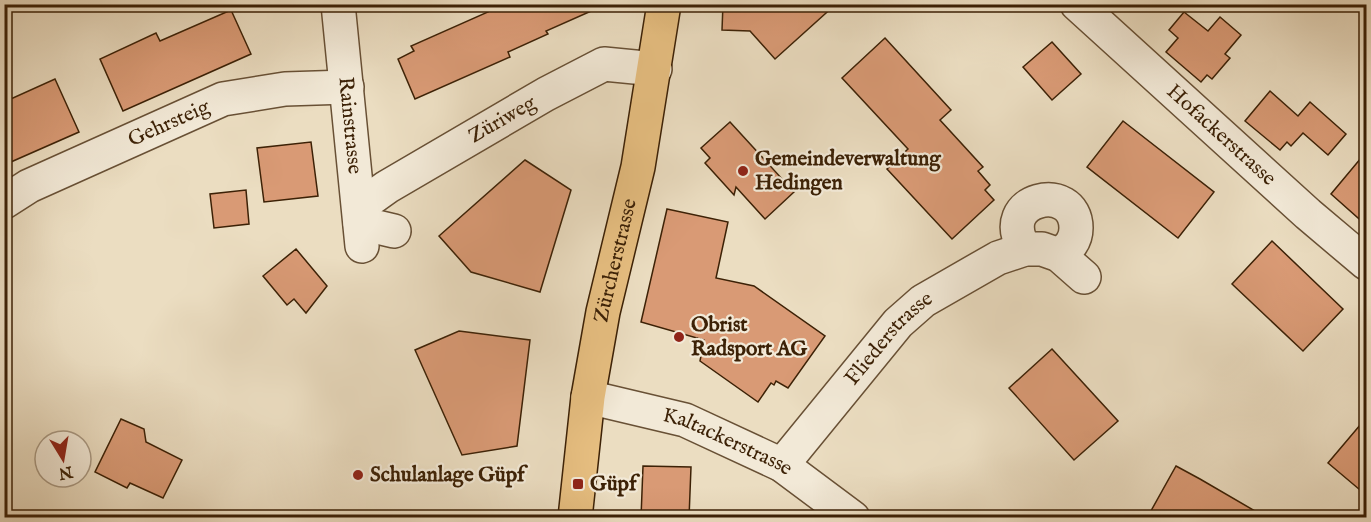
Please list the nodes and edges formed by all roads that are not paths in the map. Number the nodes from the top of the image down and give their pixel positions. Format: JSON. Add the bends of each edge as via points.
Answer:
{"nodes":[{"id":1,"x":338,"y":4,"type":"edge"},
{"id":2,"x":664,"y":4,"type":"edge"},
{"id":3,"x":1077,"y":4,"type":"edge"},
{"id":4,"x":655,"y":69,"type":"junction"},
{"id":5,"x":347,"y":87,"type":"junction"},
{"id":6,"x":4,"y":202,"type":"edge"},
{"id":7,"x":360,"y":225,"type":"junction"},
{"id":8,"x":394,"y":231,"type":"dead end"},
{"id":9,"x":1025,"y":249,"type":"junction"},
{"id":10,"x":1059,"y":255,"type":"junction"},
{"id":11,"x":1366,"y":263,"type":"edge"},
{"id":12,"x":1084,"y":277,"type":"dead end"},
{"id":13,"x":588,"y":397,"type":"junction"},
{"id":14,"x":782,"y":465,"type":"junction"},
{"id":15,"x":575,"y":518,"type":"edge"},
{"id":16,"x":854,"y":518,"type":"edge"}],
"edges":[{"from":1,"to":5,"type":"street","name":"Rainstrasse"},
{"from":2,"to":4,"type":"main road","name":"Zürcherstrasse"},
{"from":3,"to":11,"type":"street","name":"Hofackerstrasse"},
{"from":4,"to":7,"type":"street","name":"Züriweg","via":[[604,64],[546,94],[387,187]]},
{"from":4,"to":13,"type":"main road","name":"Zürcherstrasse"},
{"from":5,"to":6,"type":"street","name":"Gehrsteig","via":[[285,89],[223,99],[29,186]]},
{"from":5,"to":7,"type":"street","name":"Rainstrasse"},
{"from":7,"to":8,"type":"street"},
{"from":9,"to":10,"type":"street","name":"Fliederstrasse"},
{"from":9,"to":10,"type":"street","via":[[1017,231],[1022,212],[1037,200],[1055,200],[1068,208],[1076,224],[1073,242]]},
{"from":9,"to":14,"type":"street","name":"Fliederstrasse","via":[[998,258],[964,277],[906,316]]},
{"from":10,"to":12,"type":"street","name":"Fliederstrasse"},
{"from":13,"to":14,"type":"street","name":"Kaltackerstrasse","via":[[685,420]]},
{"from":13,"to":15,"type":"main road","name":"Zürcherstrasse"},
{"from":14,"to":16,"type":"street","name":"Kaltackerstrasse"}]}
